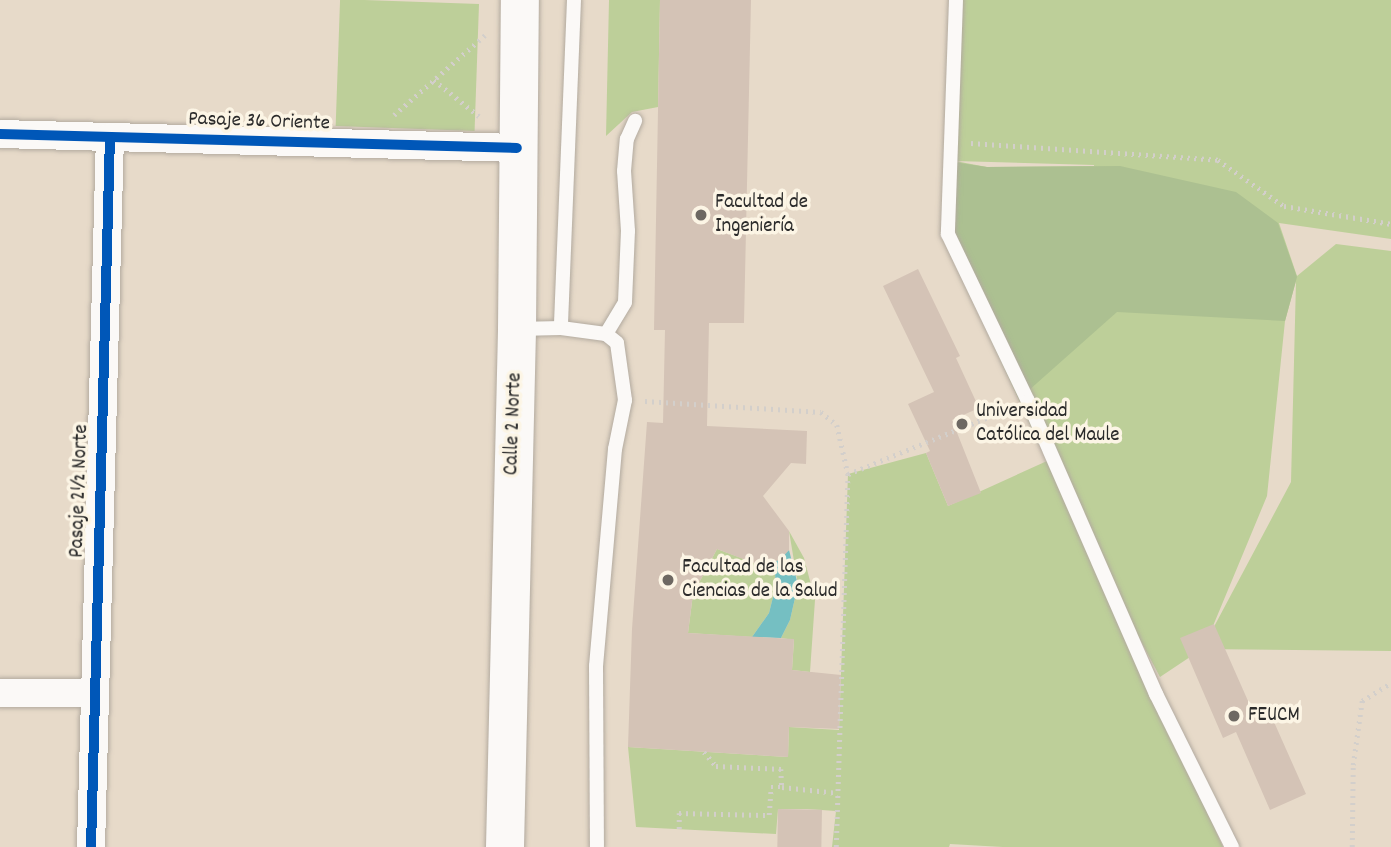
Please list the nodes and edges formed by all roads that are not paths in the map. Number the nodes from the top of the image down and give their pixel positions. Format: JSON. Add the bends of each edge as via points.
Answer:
{"nodes":[{"id":1,"x":574,"y":0,"type":"edge"},
{"id":2,"x":956,"y":0,"type":"edge"},
{"id":3,"x":520,"y":2,"type":"edge"},
{"id":4,"x":635,"y":121,"type":"dead end"},
{"id":5,"x":0,"y":134,"type":"edge"},
{"id":6,"x":110,"y":137,"type":"junction"},
{"id":7,"x":517,"y":148,"type":"junction"},
{"id":8,"x":561,"y":328,"type":"junction"},
{"id":9,"x":517,"y":329,"type":"junction"},
{"id":10,"x":606,"y":334,"type":"junction"},
{"id":11,"x":0,"y":693,"type":"edge"},
{"id":12,"x":92,"y":693,"type":"junction"},
{"id":13,"x":90,"y":847,"type":"edge"},
{"id":14,"x":505,"y":847,"type":"edge"},
{"id":15,"x":597,"y":847,"type":"edge"},
{"id":16,"x":1232,"y":847,"type":"edge"}],
"edges":[{"from":1,"to":8,"type":"lane"},
{"from":2,"to":16,"type":"lane","via":[[948,234],[1028,401],[1156,694]]},
{"from":3,"to":7,"type":"main road","name":"Calle 2 Norte"},
{"from":4,"to":10,"type":"lane","via":[[627,139],[624,172],[628,231],[625,302]]},
{"from":5,"to":6,"type":"street","name":"Pasaje 36 Oriente"},
{"from":6,"to":7,"type":"street","name":"Pasaje 36 Oriente"},
{"from":6,"to":12,"type":"street","name":"Pasaje 2½ Norte"},
{"from":7,"to":9,"type":"main road","name":"Calle 2 Norte"},
{"from":8,"to":9,"type":"lane"},
{"from":8,"to":10,"type":"lane"},
{"from":9,"to":14,"type":"main road","name":"Calle 2 Norte"},
{"from":10,"to":15,"type":"lane","via":[[617,343],[625,400],[615,449],[596,666]]},
{"from":11,"to":12,"type":"street"},
{"from":12,"to":13,"type":"street","name":"Pasaje 2½ Norte"}]}
